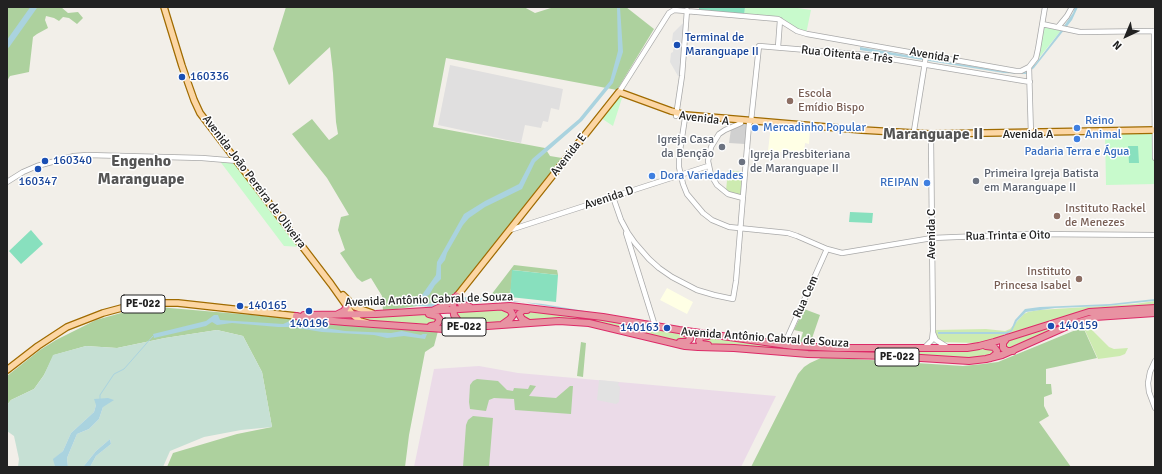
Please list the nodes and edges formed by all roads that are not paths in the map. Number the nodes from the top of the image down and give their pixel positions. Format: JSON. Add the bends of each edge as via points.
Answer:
{"nodes":[{"id":1,"x":164,"y":7,"type":"edge"},
{"id":2,"x":1045,"y":7,"type":"edge"},
{"id":3,"x":1072,"y":7,"type":"edge"},
{"id":4,"x":686,"y":10,"type":"junction"},
{"id":5,"x":780,"y":20,"type":"junction"},
{"id":6,"x":1042,"y":24,"type":"junction"},
{"id":7,"x":1059,"y":27,"type":"junction"},
{"id":8,"x":1154,"y":31,"type":"edge"},
{"id":9,"x":778,"y":48,"type":"junction"},
{"id":10,"x":926,"y":56,"type":"dead end"},
{"id":11,"x":925,"y":63,"type":"junction"},
{"id":12,"x":1029,"y":68,"type":"junction"},
{"id":13,"x":1030,"y":82,"type":"junction"},
{"id":14,"x":618,"y":93,"type":"junction"},
{"id":15,"x":677,"y":115,"type":"junction"},
{"id":16,"x":685,"y":118,"type":"junction"},
{"id":17,"x":750,"y":122,"type":"junction"},
{"id":18,"x":741,"y":123,"type":"junction"},
{"id":19,"x":1155,"y":132,"type":"edge"},
{"id":20,"x":1031,"y":134,"type":"junction"},
{"id":21,"x":913,"y":135,"type":"junction"},
{"id":22,"x":930,"y":137,"type":"junction"},
{"id":23,"x":1155,"y":158,"type":"edge"},
{"id":24,"x":238,"y":161,"type":"junction"},
{"id":25,"x":708,"y":166,"type":"junction"},
{"id":26,"x":680,"y":175,"type":"junction"},
{"id":27,"x":7,"y":182,"type":"edge"},
{"id":28,"x":613,"y":196,"type":"junction"},
{"id":29,"x":743,"y":198,"type":"junction"},
{"id":30,"x":621,"y":220,"type":"junction"},
{"id":31,"x":740,"y":228,"type":"junction"},
{"id":32,"x":510,"y":230,"type":"junction"},
{"id":33,"x":1155,"y":234,"type":"edge"},
{"id":34,"x":932,"y":238,"type":"junction"},
{"id":35,"x":827,"y":249,"type":"junction"},
{"id":36,"x":331,"y":284,"type":"junction"},
{"id":37,"x":457,"y":296,"type":"junction"},
{"id":38,"x":454,"y":302,"type":"junction"},
{"id":39,"x":347,"y":306,"type":"junction"},
{"id":40,"x":499,"y":306,"type":"junction"},
{"id":41,"x":473,"y":308,"type":"junction"},
{"id":42,"x":1155,"y":308,"type":"edge"},
{"id":43,"x":453,"y":310,"type":"junction"},
{"id":44,"x":431,"y":311,"type":"junction"},
{"id":45,"x":391,"y":313,"type":"junction"},
{"id":46,"x":568,"y":313,"type":"junction"},
{"id":47,"x":1155,"y":313,"type":"edge"},
{"id":48,"x":376,"y":314,"type":"junction"},
{"id":49,"x":335,"y":315,"type":"junction"},
{"id":50,"x":353,"y":315,"type":"junction"},
{"id":51,"x":296,"y":316,"type":"junction"},
{"id":52,"x":630,"y":322,"type":"junction"},
{"id":53,"x":367,"y":323,"type":"junction"},
{"id":54,"x":529,"y":323,"type":"junction"},
{"id":55,"x":501,"y":325,"type":"junction"},
{"id":56,"x":655,"y":326,"type":"junction"},
{"id":57,"x":413,"y":327,"type":"junction"},
{"id":58,"x":469,"y":327,"type":"junction"},
{"id":59,"x":933,"y":332,"type":"junction"},
{"id":60,"x":640,"y":334,"type":"junction"},
{"id":61,"x":1007,"y":338,"type":"junction"},
{"id":62,"x":747,"y":340,"type":"junction"},
{"id":63,"x":784,"y":345,"type":"junction"},
{"id":64,"x":979,"y":346,"type":"junction"},
{"id":65,"x":925,"y":347,"type":"junction"},
{"id":66,"x":948,"y":347,"type":"junction"},
{"id":67,"x":734,"y":348,"type":"junction"},
{"id":68,"x":1013,"y":351,"type":"junction"},
{"id":69,"x":990,"y":358,"type":"junction"},
{"id":70,"x":1155,"y":361,"type":"edge"},
{"id":71,"x":7,"y":370,"type":"edge"},
{"id":72,"x":1155,"y":408,"type":"edge"}],
"edges":[{"from":1,"to":24,"type":"main road","name":"Avenida João Pereira de Oliveira","via":[[197,107],[204,120]]},
{"from":2,"to":6,"type":"street"},
{"from":3,"to":7,"type":"street"},
{"from":4,"to":5,"type":"street"},
{"from":4,"to":14,"type":"street","name":"Avenida E","via":[[668,13]]},
{"from":4,"to":15,"type":"street"},
{"from":5,"to":9,"type":"street"},
{"from":5,"to":12,"type":"street","name":"Avenida F","via":[[798,32],[807,34],[1016,72]]},
{"from":6,"to":7,"type":"street"},
{"from":6,"to":12,"type":"street","via":[[1037,55]]},
{"from":7,"to":8,"type":"street","via":[[1080,32]]},
{"from":8,"to":19,"type":"street"},
{"from":9,"to":11,"type":"street","name":"Rua Oitenta e Três","via":[[867,55]]},
{"from":9,"to":17,"type":"street","name":"Rua Oitenta e Três","via":[[759,46]]},
{"from":10,"to":11,"type":"street"},
{"from":11,"to":13,"type":"street","name":"Rua Oitenta e Três"},
{"from":11,"to":21,"type":"street"},
{"from":12,"to":13,"type":"street"},
{"from":13,"to":20,"type":"street"},
{"from":14,"to":15,"type":"main road","name":"Avenida A"},
{"from":14,"to":32,"type":"main road","name":"Avenida E"},
{"from":15,"to":16,"type":"main road","name":"Avenida A"},
{"from":15,"to":17,"type":"main road","name":"Avenida A"},
{"from":16,"to":18,"type":"main road","name":"Avenida A"},
{"from":16,"to":26,"type":"street","name":"Rua Trinta e Oito","via":[[679,157]]},
{"from":17,"to":18,"type":"main road","name":"Avenida A"},
{"from":17,"to":21,"type":"main road","name":"Avenida A"},
{"from":17,"to":29,"type":"street"},
{"from":18,"to":25,"type":"street","via":[[725,130],[716,138],[711,147]]},
{"from":19,"to":20,"type":"main road","name":"Avenida A"},
{"from":19,"to":23,"type":"street"},
{"from":20,"to":21,"type":"main road","name":"Avenida A"},
{"from":20,"to":22,"type":"main road","name":"Avenida A"},
{"from":21,"to":22,"type":"main road","name":"Avenida A"},
{"from":22,"to":34,"type":"street","name":"Avenida C"},
{"from":24,"to":27,"type":"street","via":[[74,156],[37,166]]},
{"from":24,"to":36,"type":"main road","name":"Avenida João Pereira de Oliveira"},
{"from":25,"to":26,"type":"street","name":"Avenida D"},
{"from":25,"to":29,"type":"street","via":[[713,180],[724,191]]},
{"from":26,"to":28,"type":"street","name":"Avenida D"},
{"from":26,"to":31,"type":"street","name":"Rua Trinta e Oito","via":[[687,194],[703,213],[722,225]]},
{"from":28,"to":30,"type":"street"},
{"from":28,"to":32,"type":"street","name":"Avenida D"},
{"from":29,"to":31,"type":"street"},
{"from":30,"to":31,"type":"street","via":[[635,244],[659,268],[697,290],[733,299]]},
{"from":30,"to":56,"type":"street"},
{"from":31,"to":35,"type":"street","name":"Rua Trinta e Oito","via":[[788,233]]},
{"from":32,"to":37,"type":"main road","name":"Avenida E"},
{"from":33,"to":34,"type":"street","name":"Rua Trinta e Oito","via":[[1031,234]]},
{"from":34,"to":35,"type":"street","name":"Rua Trinta e Oito","via":[[842,253]]},
{"from":34,"to":59,"type":"street","name":"Avenida C"},
{"from":35,"to":63,"type":"street","name":"Rua Cem"},
{"from":36,"to":39,"type":"main road","name":"Avenida João Pereira de Oliveira"},
{"from":36,"to":48,"type":"main road","name":"Avenida João Pereira de Oliveira","via":[[355,307]]},
{"from":37,"to":38,"type":"highway"},
{"from":37,"to":38,"type":"highway"},
{"from":38,"to":41,"type":"highway"},
{"from":38,"to":43,"type":"highway"},
{"from":38,"to":44,"type":"highway"},
{"from":39,"to":49,"type":"highway"},
{"from":39,"to":50,"type":"main road","name":"Avenida João Pereira de Oliveira"},
{"from":40,"to":41,"type":"highway","name":"Avenida Antônio Cabral de Souza","number":"PE-022"},
{"from":40,"to":46,"type":"highway","name":"Avenida Antônio Cabral de Souza","number":"PE-022"},
{"from":40,"to":55,"type":"highway","via":[[510,310],[513,315]]},
{"from":41,"to":43,"type":"highway","name":"Avenida Antônio Cabral de Souza","number":"PE-022"},
{"from":42,"to":61,"type":"highway","name":"Avenida Antônio Cabral de Souza","number":"PE-022","via":[[1089,312]]},
{"from":43,"to":44,"type":"highway","name":"Avenida Antônio Cabral de Souza","number":"PE-022"},
{"from":43,"to":58,"type":"highway","via":[[459,322]]},
{"from":44,"to":45,"type":"highway","name":"Avenida Antônio Cabral de Souza","number":"PE-022"},
{"from":45,"to":48,"type":"highway","name":"Avenida Antônio Cabral de Souza","number":"PE-022"},
{"from":45,"to":57,"type":"highway","via":[[431,313],[440,320],[433,326]]},
{"from":46,"to":52,"type":"highway","name":"Avenida Antônio Cabral de Souza","number":"PE-022"},
{"from":46,"to":54,"type":"highway","via":[[526,310],[521,312],[520,317]]},
{"from":47,"to":68,"type":"highway","name":"Avenida Antônio Cabral de Souza","number":"PE-022","via":[[1095,317],[1072,324]]},
{"from":48,"to":50,"type":"highway","name":"Avenida Antônio Cabral de Souza","number":"PE-022"},
{"from":49,"to":50,"type":"highway","name":"Avenida Antônio Cabral de Souza","number":"PE-022"},
{"from":49,"to":51,"type":"highway","name":"Avenida Antônio Cabral de Souza","number":"PE-022"},
{"from":50,"to":53,"type":"main road","name":"Avenida João Pereira de Oliveira"},
{"from":51,"to":53,"type":"highway","name":"Avenida Antônio Cabral de Souza","number":"PE-022"},
{"from":51,"to":71,"type":"main road","name":"Avenida Antônio Cabral de Souza","number":"PE-022","via":[[178,303],[129,306],[67,327]]},
{"from":52,"to":56,"type":"highway","name":"Avenida Antônio Cabral de Souza","number":"PE-022"},
{"from":52,"to":60,"type":"highway","via":[[685,333],[690,339],[685,343]]},
{"from":53,"to":57,"type":"highway","name":"Avenida Antônio Cabral de Souza","number":"PE-022"},
{"from":54,"to":55,"type":"highway","name":"Avenida Antônio Cabral de Souza","number":"PE-022"},
{"from":54,"to":60,"type":"highway","name":"Avenida Antônio Cabral de Souza","number":"PE-022","via":[[589,322]]},
{"from":55,"to":58,"type":"highway","name":"Avenida Antônio Cabral de Souza","number":"PE-022"},
{"from":56,"to":62,"type":"highway","name":"Avenida Antônio Cabral de Souza","number":"PE-022"},
{"from":57,"to":58,"type":"highway","name":"Avenida Antônio Cabral de Souza","number":"PE-022"},
{"from":59,"to":65,"type":"street","via":[[932,340]]},
{"from":59,"to":66,"type":"street","via":[[936,340]]},
{"from":60,"to":67,"type":"highway","name":"Avenida Antônio Cabral de Souza","number":"PE-022","via":[[685,346]]},
{"from":61,"to":64,"type":"highway","name":"Avenida Antônio Cabral de Souza","number":"PE-022"},
{"from":61,"to":68,"type":"highway","via":[[1003,346],[1007,351]]},
{"from":62,"to":63,"type":"highway","name":"Avenida Antônio Cabral de Souza","number":"PE-022"},
{"from":62,"to":67,"type":"highway","via":[[705,336],[699,339],[703,345]]},
{"from":63,"to":65,"type":"highway","name":"Avenida Antônio Cabral de Souza","number":"PE-022","via":[[831,348]]},
{"from":64,"to":66,"type":"highway","name":"Avenida Antônio Cabral de Souza","number":"PE-022"},
{"from":64,"to":69,"type":"highway","via":[[992,346],[996,349],[996,354]]},
{"from":65,"to":66,"type":"highway","name":"Avenida Antônio Cabral de Souza","number":"PE-022"},
{"from":67,"to":69,"type":"highway","name":"Avenida Antônio Cabral de Souza","number":"PE-022","via":[[969,361]]},
{"from":68,"to":69,"type":"highway","name":"Avenida Antônio Cabral de Souza","number":"PE-022"},
{"from":70,"to":72,"type":"street","via":[[1148,383]]}]}
